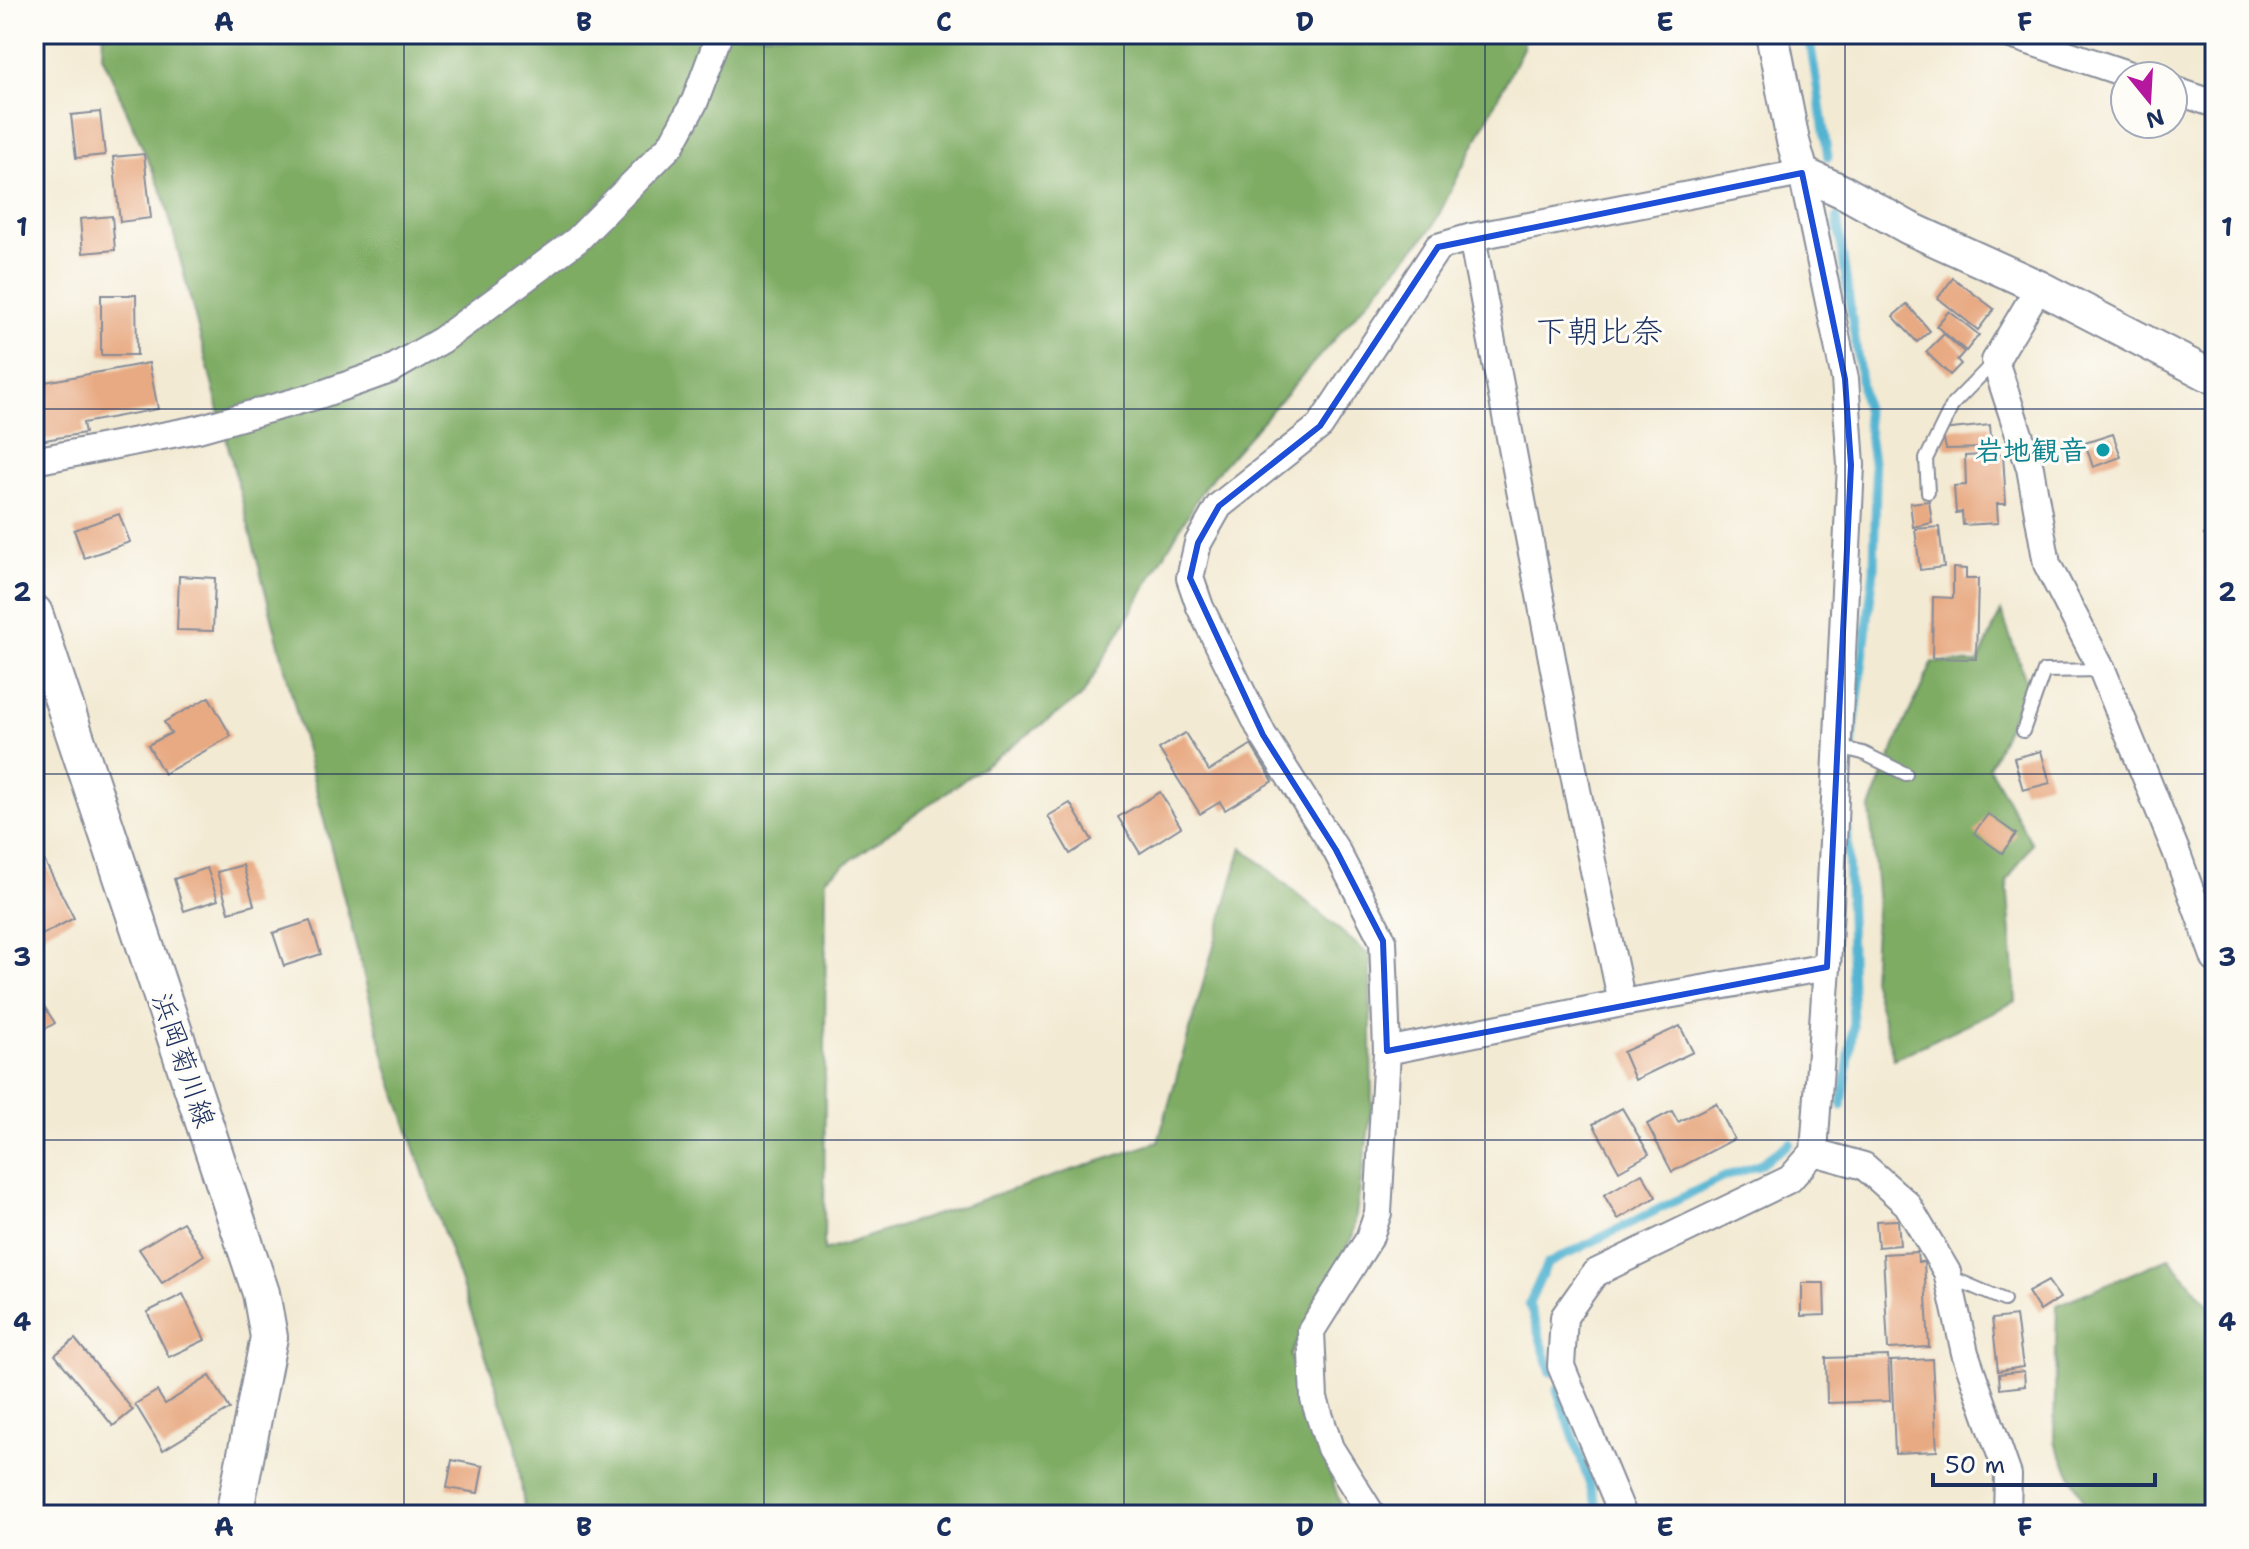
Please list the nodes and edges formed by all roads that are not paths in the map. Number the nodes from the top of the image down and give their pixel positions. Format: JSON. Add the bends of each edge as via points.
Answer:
{"nodes":[{"id":1,"x":720,"y":34,"type":"edge"},
{"id":2,"x":1772,"y":34,"type":"edge"},
{"id":3,"x":2008,"y":34,"type":"edge"},
{"id":4,"x":2109,"y":68,"type":"edge"},
{"id":5,"x":2189,"y":95,"type":"edge"},
{"id":6,"x":2215,"y":104,"type":"edge"},
{"id":7,"x":1802,"y":173,"type":"junction"},
{"id":8,"x":1472,"y":237,"type":"junction"},
{"id":9,"x":2039,"y":287,"type":"junction"},
{"id":10,"x":1995,"y":361,"type":"junction"},
{"id":11,"x":2215,"y":378,"type":"edge"},
{"id":12,"x":34,"y":461,"type":"edge"},
{"id":13,"x":1928,"y":492,"type":"dead end"},
{"id":14,"x":34,"y":613,"type":"edge"},
{"id":15,"x":2102,"y":670,"type":"junction"},
{"id":16,"x":2023,"y":731,"type":"dead end"},
{"id":17,"x":1847,"y":749,"type":"junction"},
{"id":18,"x":1906,"y":774,"type":"dead end"},
{"id":19,"x":2215,"y":959,"type":"edge"},
{"id":20,"x":1827,"y":967,"type":"junction"},
{"id":21,"x":1622,"y":1003,"type":"junction"},
{"id":22,"x":1387,"y":1051,"type":"junction"},
{"id":23,"x":1814,"y":1152,"type":"junction"},
{"id":24,"x":1947,"y":1276,"type":"junction"},
{"id":25,"x":2004,"y":1300,"type":"dead end"},
{"id":26,"x":234,"y":1515,"type":"edge"},
{"id":27,"x":1372,"y":1515,"type":"edge"},
{"id":28,"x":1623,"y":1515,"type":"edge"},
{"id":29,"x":2007,"y":1515,"type":"edge"}],
"edges":[{"from":1,"to":12,"type":"street","via":[[695,101],[671,145],[577,240],[442,340],[390,370],[319,395],[198,429]]},
{"from":2,"to":7,"type":"street"},
{"from":3,"to":4,"type":"street"},
{"from":5,"to":6,"type":"street"},
{"from":7,"to":8,"type":"street"},
{"from":7,"to":9,"type":"street"},
{"from":7,"to":17,"type":"street","via":[[1845,379],[1850,504]]},
{"from":8,"to":21,"type":"street"},
{"from":8,"to":22,"type":"street","via":[[1438,247],[1320,426],[1219,506],[1198,543],[1190,578],[1263,735],[1336,850],[1383,941]]},
{"from":9,"to":10,"type":"street"},
{"from":9,"to":11,"type":"street"},
{"from":10,"to":13,"type":"lane","via":[[1953,404],[1926,459]]},
{"from":10,"to":15,"type":"street","via":[[2030,468],[2047,564]]},
{"from":14,"to":26,"type":"main road","name":"浜岡菊川線","via":[[261,1293],[269,1337]]},
{"from":15,"to":16,"type":"lane","via":[[2044,671]]},
{"from":15,"to":19,"type":"street"},
{"from":17,"to":18,"type":"lane"},
{"from":17,"to":20,"type":"street"},
{"from":20,"to":21,"type":"street"},
{"from":20,"to":23,"type":"street"},
{"from":21,"to":22,"type":"street"},
{"from":22,"to":27,"type":"street","via":[[1378,1213],[1369,1239],[1311,1331],[1314,1399],[1330,1448]]},
{"from":23,"to":24,"type":"street","via":[[1864,1166],[1907,1204]]},
{"from":23,"to":28,"type":"street","via":[[1790,1179],[1595,1273],[1564,1317],[1561,1366]]},
{"from":24,"to":25,"type":"lane"},
{"from":24,"to":29,"type":"street","via":[[1965,1353],[2008,1475]]}]}
